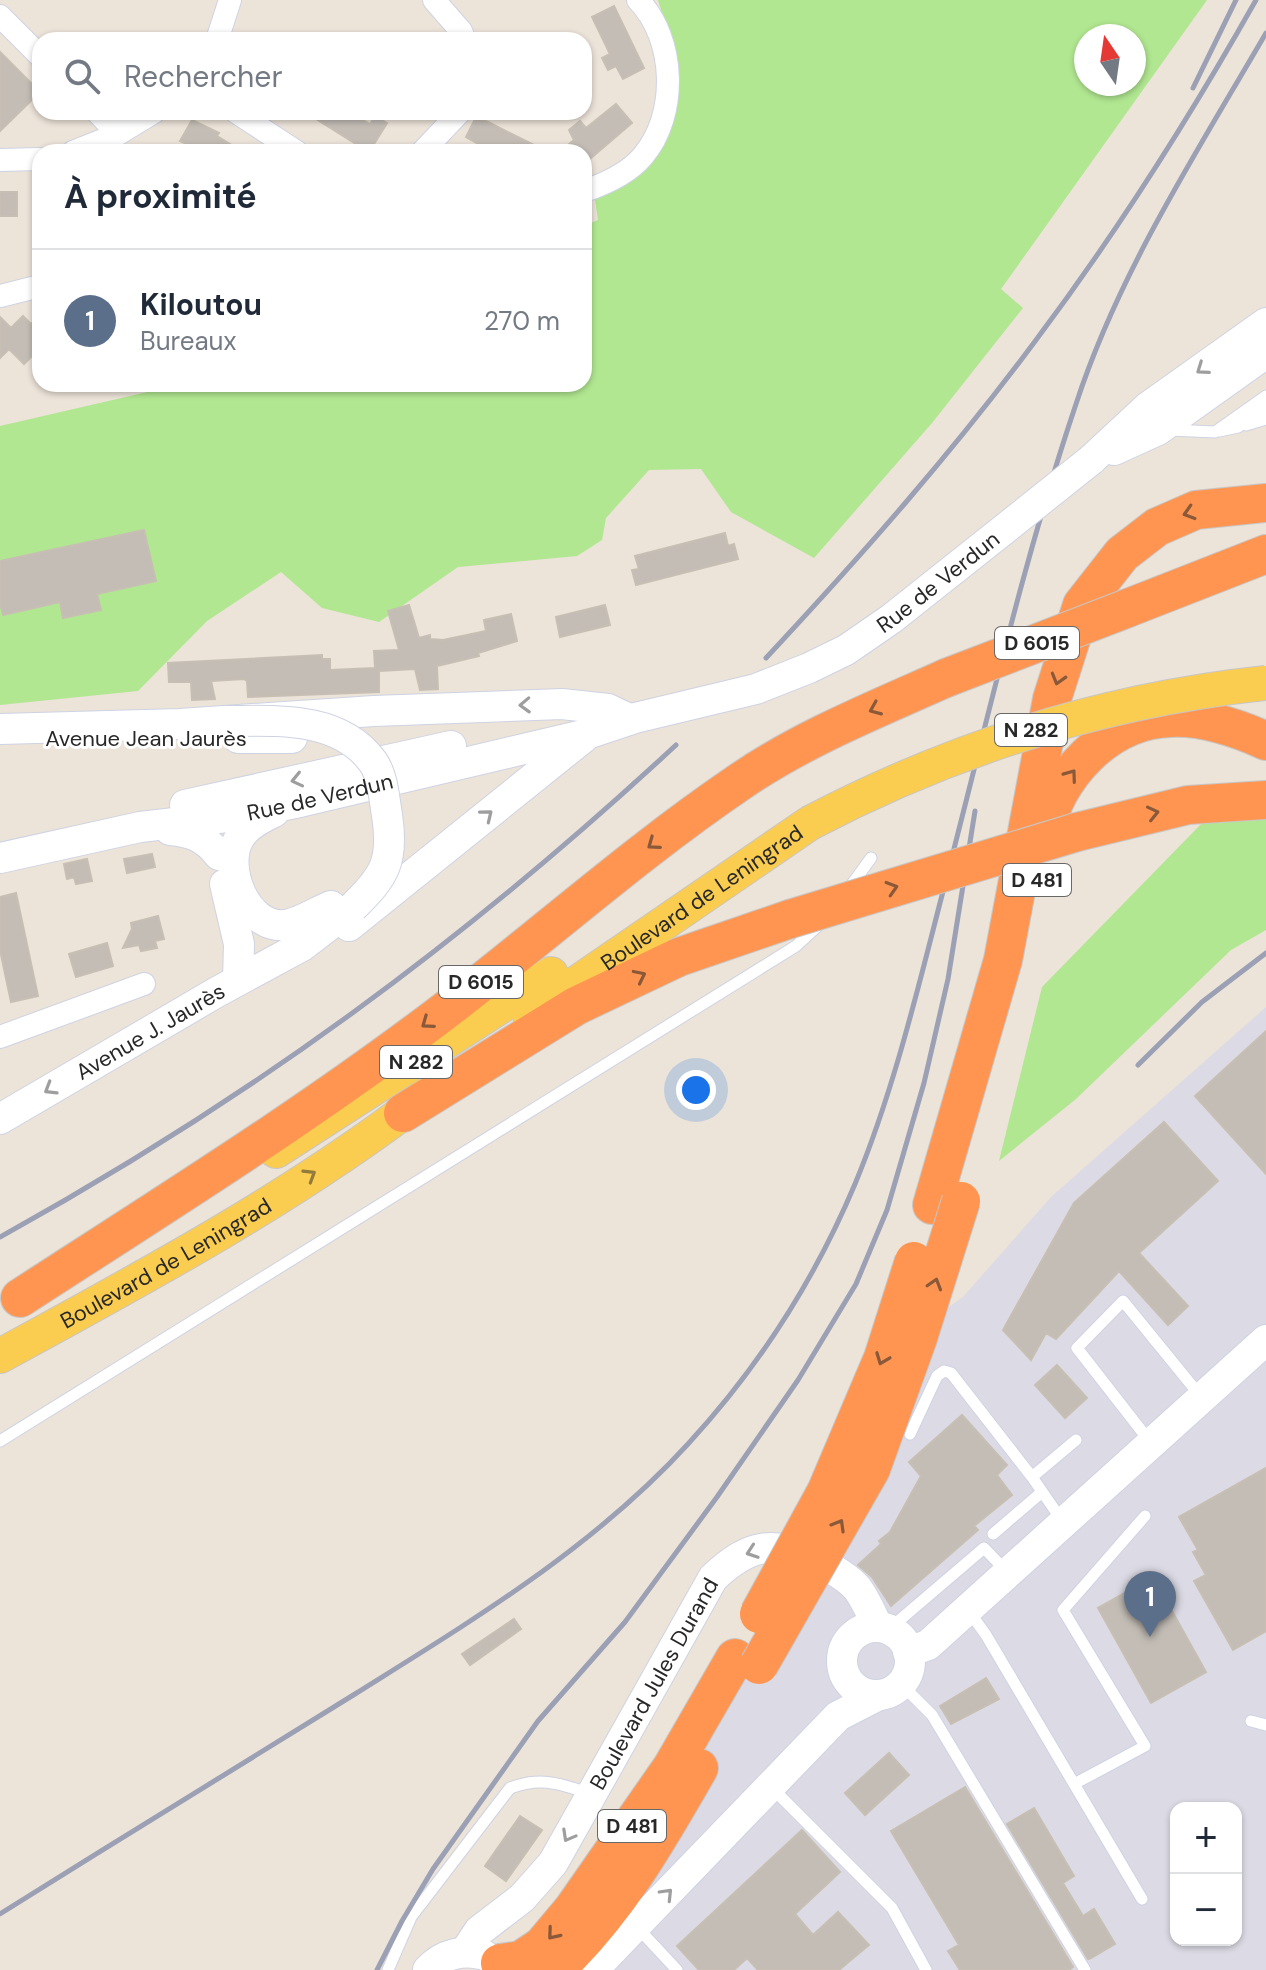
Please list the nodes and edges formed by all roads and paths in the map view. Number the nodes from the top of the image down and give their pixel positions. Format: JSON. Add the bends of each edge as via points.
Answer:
{"nodes":[{"id":1,"x":230,"y":0,"type":"edge"},
{"id":2,"x":434,"y":0,"type":"edge"},
{"id":3,"x":638,"y":0,"type":"edge"},
{"id":4,"x":0,"y":16,"type":"edge"},
{"id":5,"x":220,"y":32,"type":"edge"},
{"id":6,"x":461,"y":32,"type":"edge"},
{"id":7,"x":32,"y":48,"type":"edge"},
{"id":8,"x":105,"y":120,"type":"edge"},
{"id":9,"x":141,"y":120,"type":"edge"},
{"id":10,"x":248,"y":120,"type":"edge"},
{"id":11,"x":454,"y":120,"type":"edge"},
{"id":12,"x":118,"y":134,"type":"junction"},
{"id":13,"x":93,"y":144,"type":"edge"},
{"id":14,"x":285,"y":144,"type":"edge"},
{"id":15,"x":435,"y":144,"type":"edge"},
{"id":16,"x":32,"y":159,"type":"edge"},
{"id":17,"x":0,"y":160,"type":"edge"},
{"id":18,"x":592,"y":188,"type":"edge"},
{"id":19,"x":32,"y":288,"type":"edge"},
{"id":20,"x":0,"y":296,"type":"edge"},
{"id":21,"x":1266,"y":323,"type":"edge"},
{"id":22,"x":1266,"y":353,"type":"edge"},
{"id":23,"x":1266,"y":396,"type":"edge"},
{"id":24,"x":1266,"y":407,"type":"edge"},
{"id":25,"x":1266,"y":419,"type":"edge"},
{"id":26,"x":1238,"y":427,"type":"junction"},
{"id":27,"x":1158,"y":430,"type":"junction"},
{"id":28,"x":1215,"y":432,"type":"junction"},
{"id":29,"x":1091,"y":460,"type":"junction"},
{"id":30,"x":1266,"y":503,"type":"edge"},
{"id":31,"x":1266,"y":554,"type":"edge"},
{"id":32,"x":1266,"y":683,"type":"edge"},
{"id":33,"x":632,"y":718,"type":"junction"},
{"id":34,"x":225,"y":721,"type":"junction"},
{"id":35,"x":0,"y":729,"type":"edge"},
{"id":36,"x":587,"y":734,"type":"junction"},
{"id":37,"x":0,"y":736,"type":"edge"},
{"id":38,"x":1266,"y":741,"type":"edge"},
{"id":39,"x":263,"y":787,"type":"junction"},
{"id":40,"x":1266,"y":800,"type":"edge"},
{"id":41,"x":300,"y":802,"type":"junction"},
{"id":42,"x":227,"y":817,"type":"junction"},
{"id":43,"x":810,"y":823,"type":"junction"},
{"id":44,"x":140,"y":827,"type":"junction"},
{"id":45,"x":0,"y":849,"type":"edge"},
{"id":46,"x":219,"y":855,"type":"junction"},
{"id":47,"x":0,"y":858,"type":"edge"},
{"id":48,"x":871,"y":858,"type":"dead end"},
{"id":49,"x":342,"y":907,"type":"junction"},
{"id":50,"x":302,"y":946,"type":"junction"},
{"id":51,"x":238,"y":980,"type":"junction"},
{"id":52,"x":144,"y":984,"type":"dead end"},
{"id":53,"x":0,"y":1037,"type":"edge"},
{"id":54,"x":403,"y":1113,"type":"junction"},
{"id":55,"x":0,"y":1119,"type":"edge"},
{"id":56,"x":946,"y":1203,"type":"junction"},
{"id":57,"x":10,"y":1302,"type":"edge"},
{"id":58,"x":1266,"y":1340,"type":"edge"},
{"id":59,"x":0,"y":1356,"type":"edge"},
{"id":60,"x":1202,"y":1398,"type":"junction"},
{"id":61,"x":910,"y":1434,"type":"dead end"},
{"id":62,"x":1076,"y":1440,"type":"dead end"},
{"id":63,"x":0,"y":1441,"type":"edge"},
{"id":64,"x":1151,"y":1443,"type":"junction"},
{"id":65,"x":1032,"y":1477,"type":"junction"},
{"id":66,"x":1042,"y":1492,"type":"junction"},
{"id":67,"x":1145,"y":1516,"type":"dead end"},
{"id":68,"x":1064,"y":1524,"type":"junction"},
{"id":69,"x":993,"y":1534,"type":"dead end"},
{"id":70,"x":1008,"y":1573,"type":"junction"},
{"id":71,"x":968,"y":1610,"type":"junction"},
{"id":72,"x":883,"y":1628,"type":"junction"},
{"id":73,"x":908,"y":1652,"type":"junction"},
{"id":74,"x":747,"y":1662,"type":"junction"},
{"id":75,"x":889,"y":1690,"type":"junction"},
{"id":76,"x":1251,"y":1721,"type":"dead end"},
{"id":77,"x":1266,"y":1725,"type":"edge"},
{"id":78,"x":1074,"y":1784,"type":"junction"},
{"id":79,"x":771,"y":1786,"type":"junction"},
{"id":80,"x":592,"y":1794,"type":"junction"},
{"id":81,"x":1142,"y":1899,"type":"dead end"},
{"id":82,"x":636,"y":1926,"type":"junction"},
{"id":83,"x":491,"y":1962,"type":"edge"},
{"id":84,"x":388,"y":1970,"type":"edge"},
{"id":85,"x":428,"y":1970,"type":"edge"},
{"id":86,"x":555,"y":1970,"type":"edge"},
{"id":87,"x":593,"y":1970,"type":"edge"},
{"id":88,"x":677,"y":1970,"type":"edge"},
{"id":89,"x":926,"y":1970,"type":"edge"},
{"id":90,"x":1085,"y":1970,"type":"edge"}],
"edges":[{"from":1,"to":5,"type":"street"},
{"from":2,"to":6,"type":"street"},
{"from":3,"to":18,"type":"street","via":[[649,11],[666,53],[668,91],[659,128],[642,157],[612,181]]},
{"from":4,"to":7,"type":"street"},
{"from":8,"to":12,"type":"street"},
{"from":9,"to":12,"type":"street"},
{"from":10,"to":14,"type":"street"},
{"from":11,"to":15,"type":"street"},
{"from":12,"to":13,"type":"street"},
{"from":16,"to":17,"type":"street"},
{"from":19,"to":20,"type":"street"},
{"from":21,"to":29,"type":"main road","name":"Rue de Verdun","one_way":true,"via":[[1148,407]]},
{"from":22,"to":27,"type":"main road","name":"Rue de Verdun"},
{"from":23,"to":28,"type":"lane"},
{"from":24,"to":26,"type":"lane"},
{"from":25,"to":26,"type":"lane"},
{"from":26,"to":28,"type":"lane"},
{"from":27,"to":28,"type":"lane"},
{"from":27,"to":29,"type":"main road","name":"Rue de Verdun"},
{"from":29,"to":33,"type":"main road","name":"Rue de Verdun","bridge":true,"via":[[846,650],[756,689]]},
{"from":30,"to":56,"type":"highway","number":"D 481","one_way":true,"via":[[1196,510],[1165,523],[1122,554],[1082,605],[1052,699],[1003,960]]},
{"from":31,"to":57,"type":"highway","number":"D 6015","one_way":true,"bridge":true,"via":[[946,678],[862,715],[742,780],[449,1008],[286,1125]]},
{"from":32,"to":43,"type":"main road","number":"N 282","bridge":true,"via":[[1163,698],[1018,734],[878,787]]},
{"from":33,"to":34,"type":"main road","one_way":true,"via":[[608,709],[562,704]]},
{"from":33,"to":36,"type":"main road","name":"Rue de Verdun"},
{"from":33,"to":39,"type":"main road","name":"Rue de Verdun","one_way":true,"via":[[470,742]]},
{"from":34,"to":35,"type":"main road","name":"Avenue Jean Jaurès"},
{"from":34,"to":49,"type":"main road","bridge":true,"via":[[316,725],[359,747],[374,764],[383,789],[389,843],[383,873]]},
{"from":36,"to":41,"type":"main road","name":"Rue de Verdun"},
{"from":50,"to":36,"type":"main road","name":"Avenue J. Jaurès","one_way":true,"via":[[330,940]]},
{"from":37,"to":49,"type":"main road","name":"Avenue Jean Jaurès","via":[[318,742],[339,754],[358,776],[371,814],[373,837],[361,878]]},
{"from":56,"to":38,"type":"highway","number":"D 481","one_way":true,"via":[[1034,900],[1045,826],[1065,782],[1099,744],[1159,719],[1211,723]]},
{"from":39,"to":42,"type":"main road","via":[[233,806]]},
{"from":39,"to":45,"type":"main road","name":"Rue de Verdun"},
{"from":54,"to":40,"type":"highway","one_way":true,"bridge":true,"via":[[576,1006],[679,957],[1077,832],[1188,805]]},
{"from":41,"to":42,"type":"main road","name":"Rue de Verdun"},
{"from":41,"to":49,"type":"main road","via":[[245,829],[234,858],[237,883],[248,909],[265,921],[286,925]]},
{"from":42,"to":44,"type":"main road","name":"Rue de Verdun"},
{"from":42,"to":46,"type":"main road","via":[[219,834]]},
{"from":43,"to":54,"type":"main road","name":"Boulevard de Leningrad","number":"N 282","via":[[525,1018]]},
{"from":43,"to":57,"type":"main road","name":"Boulevard de Leningrad","number":"N 282","via":[[643,914],[151,1228]]},
{"from":44,"to":46,"type":"main road","via":[[190,831]]},
{"from":44,"to":47,"type":"main road","name":"Rue de Verdun"},
{"from":46,"to":51,"type":"main road","via":[[239,944]]},
{"from":48,"to":63,"type":"lane","via":[[818,927],[796,946]]},
{"from":49,"to":50,"type":"main road"},
{"from":50,"to":51,"type":"main road","name":"Avenue J. Jaurès"},
{"from":51,"to":55,"type":"main road","name":"Avenue J. Jaurès","one_way":true},
{"from":52,"to":53,"type":"street"},
{"from":59,"to":54,"type":"main road","name":"Boulevard de Leningrad","one_way":true,"via":[[146,1276]]},
{"from":56,"to":74,"type":"highway","number":"D 481","bridge":true,"via":[[826,1492]]},
{"from":58,"to":60,"type":"main road"},
{"from":60,"to":64,"type":"main road"},
{"from":60,"to":64,"type":"lane","via":[[1123,1301],[1077,1348]]},
{"from":61,"to":65,"type":"lane","via":[[937,1376],[951,1373]]},
{"from":62,"to":65,"type":"lane"},
{"from":64,"to":68,"type":"main road"},
{"from":65,"to":66,"type":"lane"},
{"from":66,"to":68,"type":"lane"},
{"from":66,"to":69,"type":"lane"},
{"from":67,"to":78,"type":"lane","via":[[1063,1610],[1145,1746]]},
{"from":68,"to":70,"type":"main road"},
{"from":70,"to":71,"type":"main road"},
{"from":70,"to":72,"type":"lane","via":[[984,1548]]},
{"from":71,"to":73,"type":"main road","via":[[928,1645]]},
{"from":71,"to":78,"type":"lane"},
{"from":72,"to":73,"type":"main road","via":[[904,1642]]},
{"from":72,"to":75,"type":"main road","via":[[857,1633],[841,1661],[848,1681],[866,1694]]},
{"from":72,"to":80,"type":"main road","name":"Boulevard Jules Durand","one_way":true,"via":[[856,1587],[826,1565],[790,1549],[769,1547],[741,1555],[713,1578]]},
{"from":73,"to":75,"type":"main road","via":[[909,1669]]},
{"from":74,"to":83,"type":"highway","number":"D 481","one_way":true,"via":[[542,1946],[521,1960]]},
{"from":74,"to":86,"type":"highway","number":"D 481","via":[[638,1872]]},
{"from":75,"to":79,"type":"main road","via":[[838,1716]]},
{"from":75,"to":90,"type":"lane","via":[[932,1715]]},
{"from":76,"to":77,"type":"lane"},
{"from":78,"to":81,"type":"lane"},
{"from":82,"to":79,"type":"main road","one_way":true},
{"from":79,"to":89,"type":"lane","via":[[892,1908]]},
{"from":80,"to":83,"type":"main road","name":"Boulevard Jules Durand","one_way":true,"via":[[553,1863],[522,1898],[479,1931]]},
{"from":80,"to":84,"type":"lane","via":[[553,1782],[529,1781],[510,1788],[411,1917]]},
{"from":82,"to":87,"type":"main road"},
{"from":82,"to":88,"type":"lane"},
{"from":83,"to":85,"type":"main road","via":[[448,1955]]}]}
